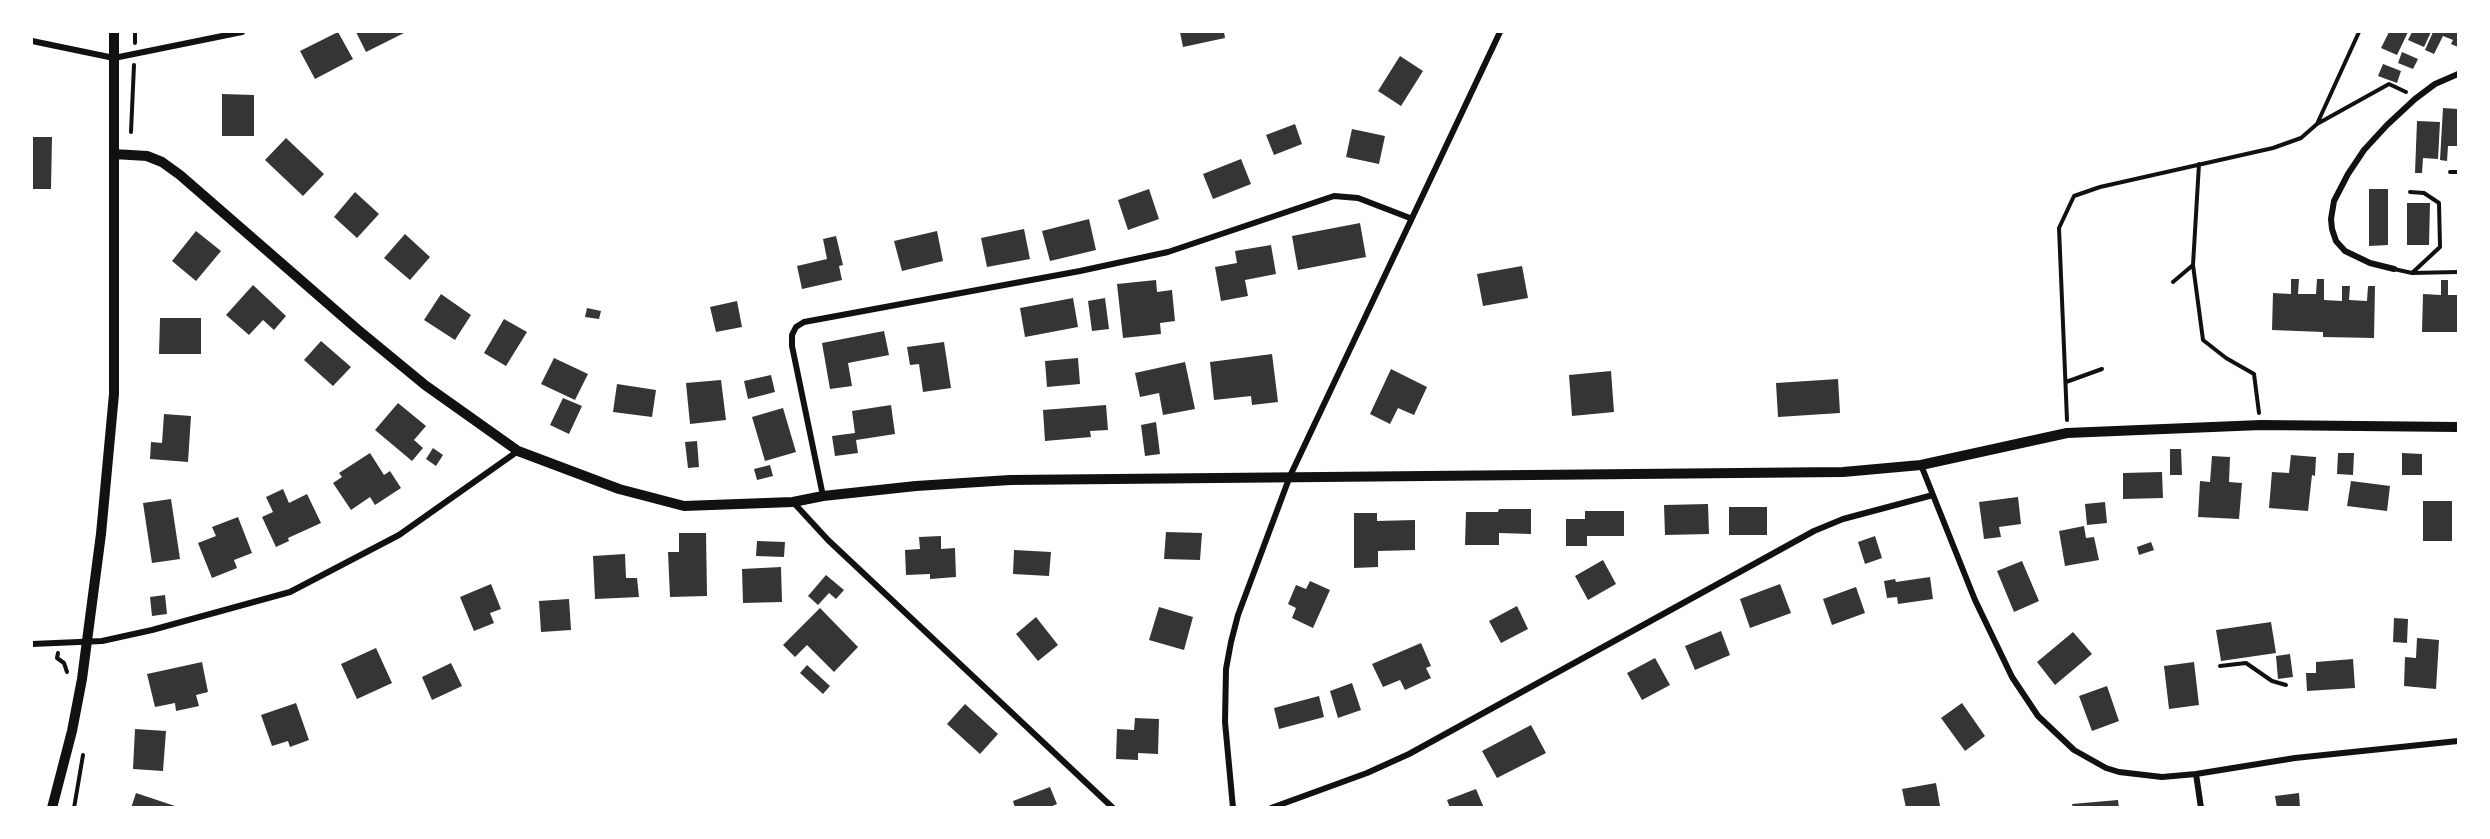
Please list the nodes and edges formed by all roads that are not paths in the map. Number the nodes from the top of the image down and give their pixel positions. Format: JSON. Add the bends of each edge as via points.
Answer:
{"nodes":[{"id":1,"x":114,"y":32,"type":"edge"},
{"id":2,"x":242,"y":32,"type":"edge"},
{"id":3,"x":1500,"y":32,"type":"edge"},
{"id":4,"x":32,"y":41,"type":"edge"},
{"id":5,"x":114,"y":58,"type":"junction"},
{"id":6,"x":2458,"y":74,"type":"edge"},
{"id":7,"x":114,"y":154,"type":"junction"},
{"id":8,"x":2450,"y":172,"type":"dead end"},
{"id":9,"x":2458,"y":172,"type":"edge"},
{"id":10,"x":2410,"y":192,"type":"dead end"},
{"id":11,"x":1410,"y":218,"type":"junction"},
{"id":12,"x":2394,"y":269,"type":"joint"},
{"id":13,"x":2458,"y":272,"type":"edge"},
{"id":14,"x":2412,"y":273,"type":"junction"},
{"id":15,"x":2458,"y":427,"type":"edge"},
{"id":16,"x":518,"y":451,"type":"junction"},
{"id":17,"x":1921,"y":465,"type":"junction"},
{"id":18,"x":1290,"y":476,"type":"junction"},
{"id":19,"x":1933,"y":495,"type":"junction"},
{"id":20,"x":824,"y":496,"type":"junction"},
{"id":21,"x":793,"y":502,"type":"junction"},
{"id":22,"x":86,"y":643,"type":"junction"},
{"id":23,"x":32,"y":644,"type":"edge"},
{"id":24,"x":2458,"y":741,"type":"edge"},
{"id":25,"x":2196,"y":774,"type":"junction"},
{"id":26,"x":52,"y":807,"type":"edge"},
{"id":27,"x":1113,"y":807,"type":"edge"},
{"id":28,"x":1233,"y":807,"type":"edge"},
{"id":29,"x":1271,"y":807,"type":"edge"},
{"id":30,"x":2201,"y":807,"type":"edge"}],
"edges":[{"from":1,"to":5,"type":"street"},
{"from":2,"to":5,"type":"street"},
{"from":3,"to":11,"type":"street"},
{"from":4,"to":5,"type":"street"},
{"from":5,"to":7,"type":"street"},
{"from":6,"to":12,"type":"street","via":[[2435,84],[2387,125],[2353,166],[2334,201],[2331,219],[2336,241],[2345,251]]},
{"from":7,"to":16,"type":"street","via":[[147,156],[180,175],[425,385]]},
{"from":7,"to":22,"type":"street","via":[[114,394]]},
{"from":8,"to":9,"type":"lane"},
{"from":10,"to":14,"type":"lane","via":[[2424,193],[2439,203],[2440,248]]},
{"from":11,"to":18,"type":"street"},
{"from":11,"to":20,"type":"street","via":[[1358,198],[1334,196],[1168,252],[804,322],[792,334],[792,346]]},
{"from":12,"to":14,"type":"lane"},
{"from":13,"to":14,"type":"lane"},
{"from":15,"to":17,"type":"street","via":[[2261,425],[2067,433]]},
{"from":16,"to":21,"type":"street","via":[[620,489],[684,507]]},
{"from":16,"to":22,"type":"street","via":[[399,535],[290,592],[152,630]]},
{"from":17,"to":18,"type":"street","via":[[1843,472]]},
{"from":17,"to":19,"type":"street"},
{"from":18,"to":20,"type":"street","via":[[1010,480]]},
{"from":18,"to":28,"type":"street","via":[[1238,615],[1226,669],[1225,722]]},
{"from":19,"to":25,"type":"street","via":[[1975,600],[2012,677],[2038,716],[2074,750],[2106,768],[2162,777]]},
{"from":19,"to":29,"type":"street","via":[[1843,519],[1814,531],[1409,754]]},
{"from":20,"to":21,"type":"street"},
{"from":21,"to":27,"type":"street","via":[[828,540]]},
{"from":22,"to":23,"type":"street"},
{"from":22,"to":26,"type":"street","via":[[72,731]]},
{"from":24,"to":25,"type":"street"},
{"from":25,"to":30,"type":"street"}]}
